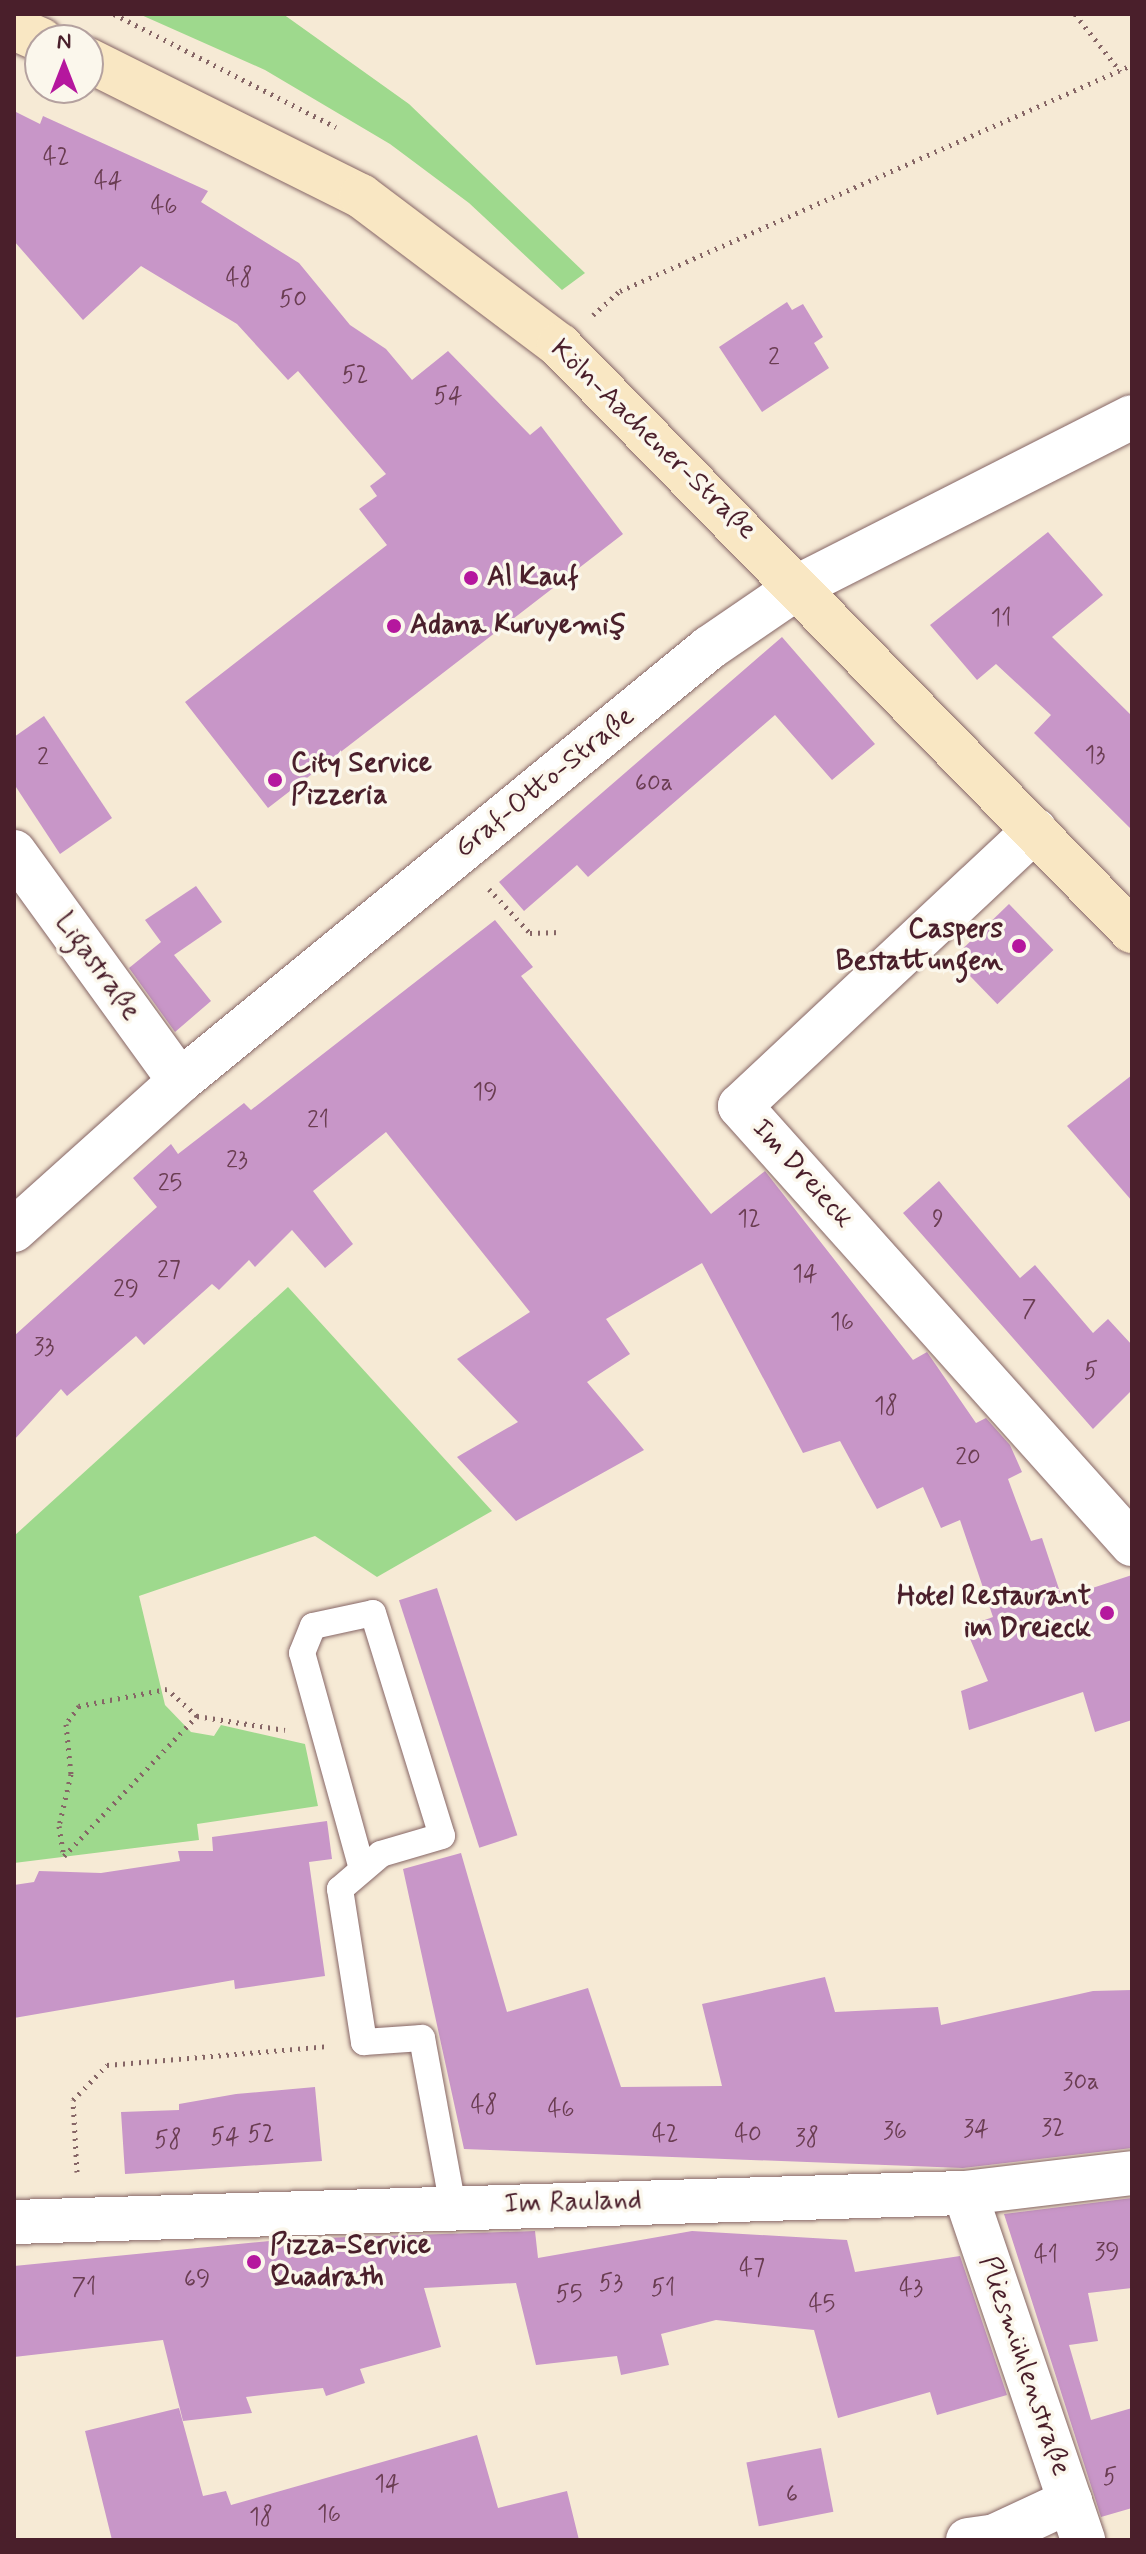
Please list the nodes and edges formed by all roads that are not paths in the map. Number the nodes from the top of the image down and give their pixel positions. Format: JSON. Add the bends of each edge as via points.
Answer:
{"nodes":[{"id":1,"x":104,"y":68,"type":"edge"},
{"id":2,"x":1132,"y":417,"type":"edge"},
{"id":3,"x":801,"y":585,"type":"junction"},
{"id":4,"x":1035,"y":830,"type":"junction"},
{"id":5,"x":14,"y":852,"type":"edge"},
{"id":6,"x":1132,"y":931,"type":"edge"},
{"id":7,"x":180,"y":1081,"type":"junction"},
{"id":8,"x":14,"y":1230,"type":"edge"},
{"id":9,"x":1132,"y":1544,"type":"edge"},
{"id":10,"x":362,"y":1869,"type":"junction"},
{"id":11,"x":1132,"y":2173,"type":"edge"},
{"id":12,"x":965,"y":2193,"type":"junction"},
{"id":13,"x":453,"y":2207,"type":"junction"},
{"id":14,"x":14,"y":2222,"type":"edge"},
{"id":15,"x":1076,"y":2520,"type":"edge"},
{"id":16,"x":968,"y":2540,"type":"edge"}],
"edges":[{"from":1,"to":3,"type":"main road","name":"Köln-Aachener-Straße","via":[[361,196],[559,345]]},
{"from":2,"to":3,"type":"street","name":"Graf-Otto-Straße"},
{"from":3,"to":4,"type":"main road","name":"Köln-Aachener-Straße"},
{"from":3,"to":7,"type":"street","name":"Graf-Otto-Straße","via":[[709,648]]},
{"from":4,"to":6,"type":"main road","name":"Köln-Aachener-Straße"},
{"from":4,"to":9,"type":"street","name":"Im Dreieck","via":[[740,1106]]},
{"from":5,"to":7,"type":"street","name":"Ligastraße"},
{"from":7,"to":8,"type":"street","name":"Graf-Otto-Straße"},
{"from":10,"to":10,"type":"lane","via":[[381,1854],[442,1836],[373,1613],[313,1626],[302,1653]]},
{"from":10,"to":13,"type":"lane","via":[[340,1889],[364,2042],[422,2038]]},
{"from":11,"to":12,"type":"street","name":"Im Rauland"},
{"from":12,"to":13,"type":"street","name":"Im Rauland"},
{"from":12,"to":15,"type":"street","name":"Pliesmühlenstraße"},
{"from":13,"to":14,"type":"street","name":"Im Rauland"},
{"from":15,"to":16,"type":"street"}]}
